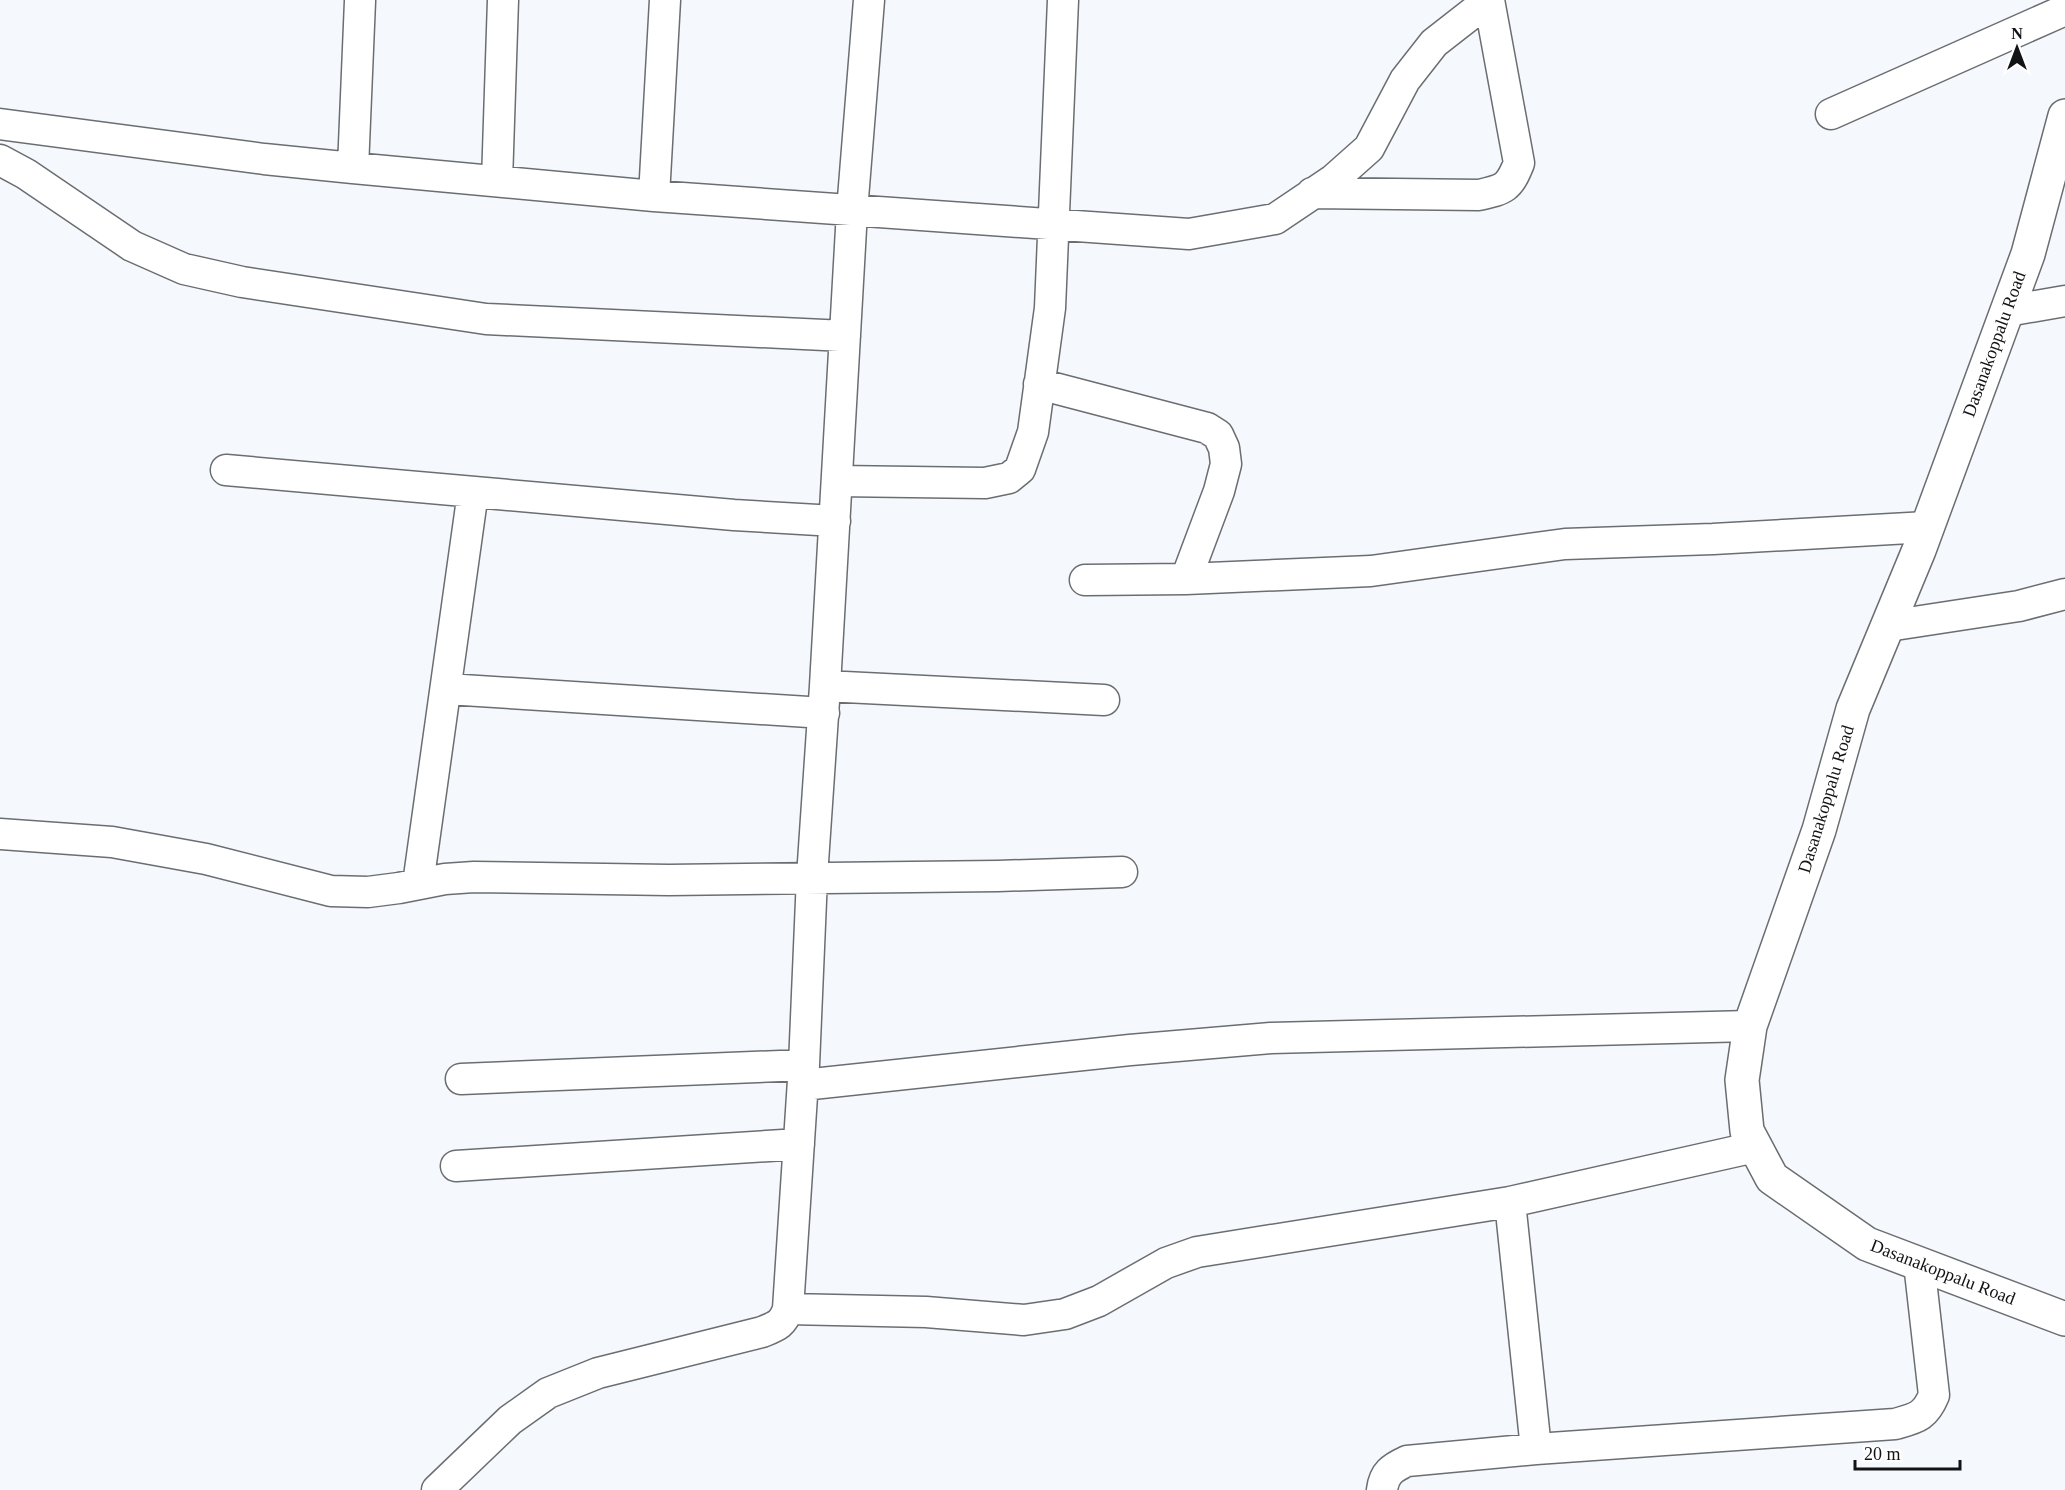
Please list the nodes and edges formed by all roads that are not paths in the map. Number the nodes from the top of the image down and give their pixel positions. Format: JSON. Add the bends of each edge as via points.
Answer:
{"nodes":[{"id":1,"x":503,"y":0,"type":"edge"},
{"id":2,"x":665,"y":0,"type":"edge"},
{"id":3,"x":869,"y":0,"type":"edge"},
{"id":4,"x":1063,"y":0,"type":"edge"},
{"id":5,"x":1488,"y":0,"type":"edge"},
{"id":6,"x":360,"y":1,"type":"edge"},
{"id":7,"x":2065,"y":10,"type":"edge"},
{"id":8,"x":1831,"y":114,"type":"dead end"},
{"id":9,"x":2065,"y":116,"type":"edge"},
{"id":10,"x":0,"y":124,"type":"edge"},
{"id":11,"x":0,"y":160,"type":"edge"},
{"id":12,"x":353,"y":168,"type":"junction"},
{"id":13,"x":497,"y":181,"type":"junction"},
{"id":14,"x":1312,"y":193,"type":"junction"},
{"id":15,"x":654,"y":195,"type":"junction"},
{"id":16,"x":852,"y":211,"type":"junction"},
{"id":17,"x":1053,"y":226,"type":"junction"},
{"id":18,"x":2065,"y":302,"type":"edge"},
{"id":19,"x":2007,"y":311,"type":"junction"},
{"id":20,"x":845,"y":336,"type":"junction"},
{"id":21,"x":1039,"y":384,"type":"junction"},
{"id":22,"x":226,"y":470,"type":"dead end"},
{"id":23,"x":837,"y":481,"type":"junction"},
{"id":24,"x":473,"y":492,"type":"junction"},
{"id":25,"x":835,"y":521,"type":"junction"},
{"id":26,"x":1927,"y":527,"type":"junction"},
{"id":27,"x":1186,"y":579,"type":"junction"},
{"id":28,"x":1085,"y":580,"type":"dead end"},
{"id":29,"x":2065,"y":594,"type":"edge"},
{"id":30,"x":1888,"y":626,"type":"junction"},
{"id":31,"x":447,"y":689,"type":"junction"},
{"id":32,"x":825,"y":699,"type":"junction"},
{"id":33,"x":1104,"y":700,"type":"dead end"},
{"id":34,"x":0,"y":834,"type":"edge"},
{"id":35,"x":1122,"y":872,"type":"dead end"},
{"id":36,"x":812,"y":877,"type":"junction"},
{"id":37,"x":418,"y":884,"type":"junction"},
{"id":38,"x":1750,"y":1026,"type":"junction"},
{"id":39,"x":804,"y":1075,"type":"junction"},
{"id":40,"x":461,"y":1079,"type":"dead end"},
{"id":41,"x":799,"y":1144,"type":"junction"},
{"id":42,"x":1755,"y":1146,"type":"junction"},
{"id":43,"x":456,"y":1166,"type":"dead end"},
{"id":44,"x":1510,"y":1202,"type":"junction"},
{"id":45,"x":1919,"y":1263,"type":"junction"},
{"id":46,"x":788,"y":1309,"type":"junction"},
{"id":47,"x":2065,"y":1319,"type":"edge"},
{"id":48,"x":1536,"y":1449,"type":"junction"},
{"id":49,"x":437,"y":1490,"type":"edge"},
{"id":50,"x":1382,"y":1490,"type":"edge"}],
"edges":[{"from":1,"to":13,"type":"street"},
{"from":2,"to":15,"type":"street"},
{"from":3,"to":16,"type":"street"},
{"from":4,"to":17,"type":"street"},
{"from":5,"to":14,"type":"street","via":[[1434,43],[1406,80],[1369,148]]},
{"from":5,"to":14,"type":"street","via":[[1519,162],[1511,181],[1499,190],[1479,195]]},
{"from":6,"to":12,"type":"street"},
{"from":7,"to":8,"type":"street"},
{"from":9,"to":19,"type":"street","name":"Dasanakoppalu Road","via":[[2028,254]]},
{"from":10,"to":12,"type":"street"},
{"from":11,"to":20,"type":"street","via":[[132,246],[184,269],[242,282],[486,319]]},
{"from":12,"to":13,"type":"street"},
{"from":13,"to":15,"type":"street"},
{"from":14,"to":17,"type":"street","via":[[1275,219],[1189,234]]},
{"from":15,"to":16,"type":"street"},
{"from":16,"to":17,"type":"street"},
{"from":16,"to":20,"type":"street"},
{"from":17,"to":21,"type":"street","via":[[1050,308]]},
{"from":18,"to":19,"type":"street"},
{"from":19,"to":26,"type":"street","name":"Dasanakoppalu Road"},
{"from":20,"to":23,"type":"street"},
{"from":21,"to":23,"type":"street","via":[[1027,452],[1020,469],[1009,478],[985,483]]},
{"from":21,"to":27,"type":"street","via":[[1207,428],[1218,435],[1226,464]]},
{"from":22,"to":24,"type":"street"},
{"from":23,"to":25,"type":"street"},
{"from":24,"to":25,"type":"street"},
{"from":24,"to":31,"type":"street"},
{"from":25,"to":32,"type":"street"},
{"from":26,"to":27,"type":"street","via":[[1565,544],[1371,571]]},
{"from":26,"to":30,"type":"street","name":"Dasanakoppalu Road"},
{"from":27,"to":28,"type":"street"},
{"from":29,"to":30,"type":"street","via":[[2019,606]]},
{"from":30,"to":38,"type":"street","name":"Dasanakoppalu Road","via":[[1853,709],[1819,830]]},
{"from":31,"to":32,"type":"street"},
{"from":31,"to":37,"type":"street"},
{"from":32,"to":33,"type":"street"},
{"from":32,"to":36,"type":"street"},
{"from":34,"to":37,"type":"street","via":[[112,842],[206,859],[331,891],[368,892]]},
{"from":35,"to":36,"type":"street"},
{"from":36,"to":37,"type":"street","via":[[474,877]]},
{"from":36,"to":39,"type":"street"},
{"from":38,"to":39,"type":"street","via":[[1270,1038]]},
{"from":38,"to":42,"type":"street","name":"Dasanakoppalu Road","via":[[1742,1080],[1747,1131]]},
{"from":39,"to":40,"type":"street"},
{"from":39,"to":41,"type":"street"},
{"from":41,"to":43,"type":"street"},
{"from":41,"to":46,"type":"street"},
{"from":42,"to":44,"type":"street"},
{"from":42,"to":45,"type":"street","name":"Dasanakoppalu Road","via":[[1772,1178],[1867,1244]]},
{"from":44,"to":46,"type":"street","via":[[1197,1252],[1166,1263],[1099,1301],[1065,1314],[1024,1320],[926,1312]]},
{"from":44,"to":48,"type":"street"},
{"from":45,"to":47,"type":"street","name":"Dasanakoppalu Road"},
{"from":45,"to":48,"type":"street","via":[[1934,1395],[1928,1409],[1913,1419],[1895,1424]]},
{"from":46,"to":49,"type":"street","via":[[784,1320],[762,1332],[598,1373],[548,1392],[510,1420]]},
{"from":48,"to":50,"type":"street","via":[[1407,1461],[1391,1468]]}]}
